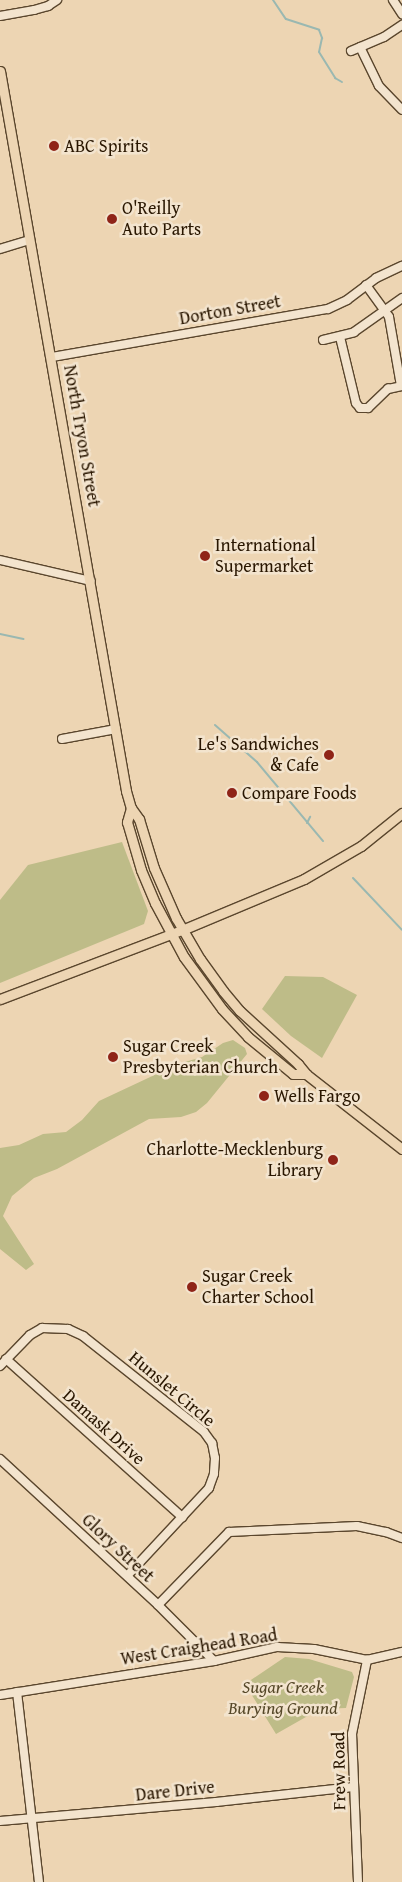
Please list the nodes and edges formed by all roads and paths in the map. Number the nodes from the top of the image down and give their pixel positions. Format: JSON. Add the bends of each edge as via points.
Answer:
{"nodes":[{"id":1,"x":57,"y":0,"type":"edge"},
{"id":2,"x":393,"y":0,"type":"edge"},
{"id":3,"x":402,"y":14,"type":"edge"},
{"id":4,"x":0,"y":16,"type":"edge"},
{"id":5,"x":402,"y":25,"type":"edge"},
{"id":6,"x":360,"y":47,"type":"junction"},
{"id":7,"x":351,"y":51,"type":"dead end"},
{"id":8,"x":0,"y":71,"type":"edge"},
{"id":9,"x":402,"y":110,"type":"edge"},
{"id":10,"x":30,"y":240,"type":"junction"},
{"id":11,"x":0,"y":249,"type":"edge"},
{"id":12,"x":402,"y":266,"type":"edge"},
{"id":13,"x":366,"y":285,"type":"junction"},
{"id":14,"x":402,"y":298,"type":"edge"},
{"id":15,"x":385,"y":308,"type":"junction"},
{"id":16,"x":340,"y":337,"type":"junction"},
{"id":17,"x":323,"y":340,"type":"dead end"},
{"id":18,"x":52,"y":357,"type":"junction"},
{"id":19,"x":402,"y":386,"type":"edge"},
{"id":20,"x":0,"y":560,"type":"edge"},
{"id":21,"x":91,"y":581,"type":"junction"},
{"id":22,"x":116,"y":729,"type":"junction"},
{"id":23,"x":62,"y":739,"type":"dead end"},
{"id":24,"x":131,"y":808,"type":"junction"},
{"id":25,"x":402,"y":813,"type":"edge"},
{"id":26,"x":182,"y":930,"type":"junction"},
{"id":27,"x":172,"y":934,"type":"junction"},
{"id":28,"x":0,"y":999,"type":"edge"},
{"id":29,"x":306,"y":1074,"type":"junction"},
{"id":30,"x":402,"y":1149,"type":"edge"},
{"id":31,"x":6,"y":1359,"type":"junction"},
{"id":32,"x":0,"y":1366,"type":"edge"},
{"id":33,"x":0,"y":1460,"type":"edge"},
{"id":34,"x":182,"y":1517,"type":"junction"},
{"id":35,"x":402,"y":1538,"type":"edge"},
{"id":36,"x":128,"y":1576,"type":"junction"},
{"id":37,"x":158,"y":1605,"type":"junction"},
{"id":38,"x":402,"y":1652,"type":"edge"},
{"id":39,"x":367,"y":1660,"type":"junction"},
{"id":40,"x":214,"y":1661,"type":"junction"},
{"id":41,"x":17,"y":1692,"type":"junction"},
{"id":42,"x":0,"y":1695,"type":"edge"},
{"id":43,"x":354,"y":1787,"type":"junction"},
{"id":44,"x":32,"y":1819,"type":"junction"},
{"id":45,"x":0,"y":1822,"type":"edge"},
{"id":46,"x":40,"y":1882,"type":"edge"},
{"id":47,"x":358,"y":1882,"type":"edge"}],
"edges":[{"from":1,"to":4,"type":"street","via":[[34,10]]},
{"from":2,"to":3,"type":"street"},
{"from":5,"to":6,"type":"street"},
{"from":6,"to":7,"type":"street"},
{"from":6,"to":9,"type":"street","via":[[378,86]]},
{"from":8,"to":10,"type":"main road","name":"North Tryon Street"},
{"from":10,"to":11,"type":"street"},
{"from":10,"to":18,"type":"main road","name":"North Tryon Street"},
{"from":12,"to":13,"type":"street","name":"Dorton Street"},
{"from":13,"to":15,"type":"street"},
{"from":13,"to":18,"type":"street","name":"Dorton Street","via":[[347,300],[328,309]]},
{"from":14,"to":15,"type":"street"},
{"from":15,"to":16,"type":"street","via":[[360,329]]},
{"from":15,"to":19,"type":"street"},
{"from":16,"to":17,"type":"street"},
{"from":16,"to":19,"type":"street","via":[[360,408],[368,408],[388,389]]},
{"from":18,"to":21,"type":"main road","name":"North Tryon Street"},
{"from":20,"to":21,"type":"street"},
{"from":21,"to":22,"type":"main road","name":"North Tryon Street"},
{"from":22,"to":23,"type":"street"},
{"from":22,"to":24,"type":"main road","name":"North Tryon Street"},
{"from":24,"to":26,"type":"main road","name":"North Tryon Street","via":[[139,819],[154,868]]},
{"from":24,"to":27,"type":"main road","name":"North Tryon Street","via":[[126,822],[135,854],[147,887]]},
{"from":25,"to":26,"type":"main road","via":[[361,846],[320,871]]},
{"from":26,"to":27,"type":"main road"},
{"from":26,"to":29,"type":"main road","name":"North Tryon Street","via":[[240,1011]]},
{"from":27,"to":28,"type":"main road"},
{"from":27,"to":29,"type":"main road","name":"North Tryon Street","via":[[195,973],[235,1023],[293,1074]]},
{"from":29,"to":30,"type":"main road","name":"North Tryon Street"},
{"from":31,"to":32,"type":"street","name":"Hunslet Circle"},
{"from":31,"to":34,"type":"street","name":"Damask Drive"},
{"from":31,"to":34,"type":"street","name":"Hunslet Circle","via":[[30,1335],[42,1328],[68,1329],[84,1336],[204,1432],[212,1443],[214,1474],[209,1488]]},
{"from":33,"to":36,"type":"street","name":"Glory Street"},
{"from":34,"to":36,"type":"street","name":"Hunslet Circle"},
{"from":35,"to":37,"type":"street","via":[[357,1526],[229,1532]]},
{"from":36,"to":37,"type":"street","name":"Glory Street"},
{"from":37,"to":40,"type":"street","name":"Glory Street"},
{"from":38,"to":39,"type":"street","name":"West Craighead Road"},
{"from":39,"to":40,"type":"street","name":"West Craighead Road","via":[[277,1647]]},
{"from":39,"to":43,"type":"street","name":"Frew Road","via":[[352,1734]]},
{"from":40,"to":41,"type":"street","name":"West Craighead Road"},
{"from":41,"to":42,"type":"street","name":"West Craighead Road"},
{"from":41,"to":44,"type":"street"},
{"from":43,"to":44,"type":"street","name":"Dare Drive"},
{"from":43,"to":47,"type":"street","name":"Frew Road"},
{"from":44,"to":45,"type":"street","name":"Dare Drive"},
{"from":44,"to":46,"type":"street"}]}
